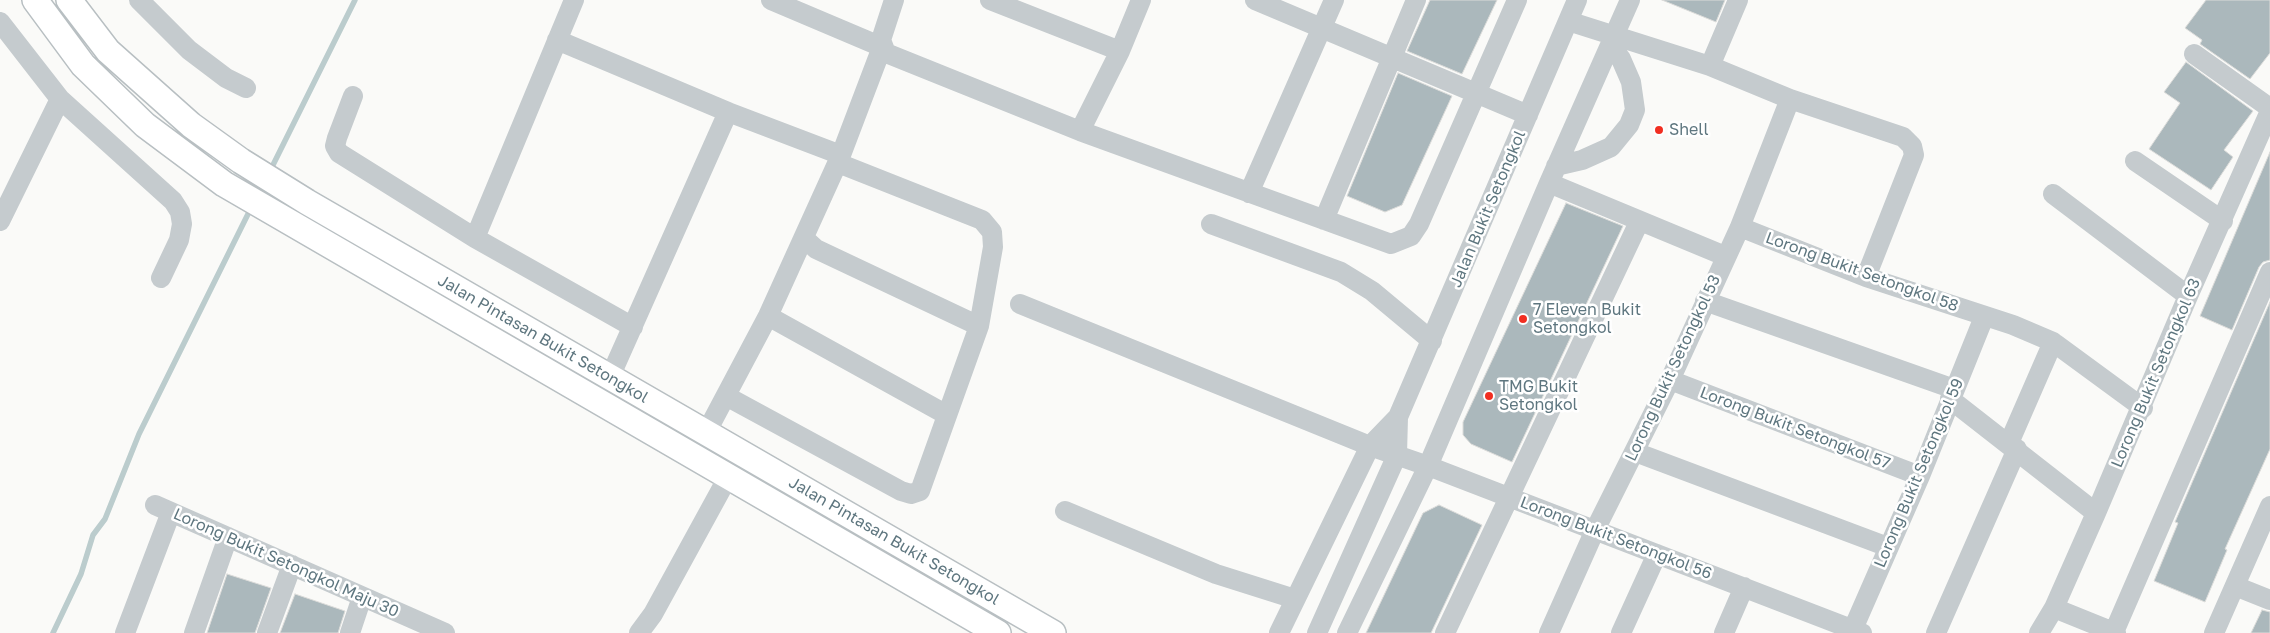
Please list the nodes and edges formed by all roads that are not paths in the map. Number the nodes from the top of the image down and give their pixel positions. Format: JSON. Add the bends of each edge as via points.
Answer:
{"nodes":[{"id":1,"x":35,"y":0,"type":"edge"},
{"id":2,"x":69,"y":0,"type":"edge"},
{"id":3,"x":139,"y":0,"type":"edge"},
{"id":4,"x":574,"y":0,"type":"edge"},
{"id":5,"x":771,"y":0,"type":"edge"},
{"id":6,"x":894,"y":0,"type":"edge"},
{"id":7,"x":990,"y":0,"type":"edge"},
{"id":8,"x":1142,"y":0,"type":"edge"},
{"id":9,"x":1255,"y":0,"type":"edge"},
{"id":10,"x":1334,"y":0,"type":"edge"},
{"id":11,"x":1416,"y":0,"type":"edge"},
{"id":12,"x":1517,"y":0,"type":"edge"},
{"id":13,"x":1577,"y":0,"type":"edge"},
{"id":14,"x":1630,"y":0,"type":"edge"},
{"id":15,"x":1738,"y":0,"type":"edge"},
{"id":16,"x":1568,"y":21,"type":"junction"},
{"id":17,"x":0,"y":22,"type":"edge"},
{"id":18,"x":1322,"y":28,"type":"junction"},
{"id":19,"x":557,"y":40,"type":"junction"},
{"id":20,"x":1612,"y":40,"type":"junction"},
{"id":21,"x":882,"y":47,"type":"junction"},
{"id":22,"x":1120,"y":51,"type":"junction"},
{"id":23,"x":2194,"y":54,"type":"dead end"},
{"id":24,"x":1391,"y":57,"type":"junction"},
{"id":25,"x":1710,"y":66,"type":"junction"},
{"id":26,"x":246,"y":88,"type":"dead end"},
{"id":27,"x":1477,"y":94,"type":"junction"},
{"id":28,"x":353,"y":96,"type":"dead end"},
{"id":29,"x":60,"y":99,"type":"junction"},
{"id":30,"x":1790,"y":100,"type":"junction"},
{"id":31,"x":2270,"y":110,"type":"edge"},
{"id":32,"x":728,"y":112,"type":"junction"},
{"id":33,"x":1528,"y":115,"type":"junction"},
{"id":34,"x":1080,"y":131,"type":"junction"},
{"id":35,"x":839,"y":159,"type":"junction"},
{"id":36,"x":2135,"y":161,"type":"dead end"},
{"id":37,"x":1552,"y":175,"type":"junction"},
{"id":38,"x":1250,"y":193,"type":"junction"},
{"id":39,"x":2052,"y":194,"type":"dead end"},
{"id":40,"x":1324,"y":220,"type":"junction"},
{"id":41,"x":0,"y":221,"type":"edge"},
{"id":42,"x":2223,"y":221,"type":"junction"},
{"id":43,"x":1639,"y":222,"type":"junction"},
{"id":44,"x":1211,"y":224,"type":"dead end"},
{"id":45,"x":1740,"y":227,"type":"junction"},
{"id":46,"x":475,"y":238,"type":"junction"},
{"id":47,"x":804,"y":238,"type":"junction"},
{"id":48,"x":1725,"y":256,"type":"junction"},
{"id":49,"x":2270,"y":272,"type":"edge"},
{"id":50,"x":1866,"y":277,"type":"junction"},
{"id":51,"x":161,"y":278,"type":"dead end"},
{"id":52,"x":2188,"y":296,"type":"junction"},
{"id":53,"x":1705,"y":301,"type":"junction"},
{"id":54,"x":1020,"y":304,"type":"dead end"},
{"id":55,"x":768,"y":316,"type":"junction"},
{"id":56,"x":1984,"y":317,"type":"junction"},
{"id":57,"x":979,"y":326,"type":"junction"},
{"id":58,"x":633,"y":327,"type":"junction"},
{"id":59,"x":1432,"y":341,"type":"junction"},
{"id":60,"x":2052,"y":342,"type":"junction"},
{"id":61,"x":610,"y":377,"type":"junction"},
{"id":62,"x":1670,"y":380,"type":"junction"},
{"id":63,"x":1952,"y":394,"type":"junction"},
{"id":64,"x":726,"y":396,"type":"junction"},
{"id":65,"x":2143,"y":408,"type":"junction"},
{"id":66,"x":947,"y":415,"type":"junction"},
{"id":67,"x":1398,"y":417,"type":"junction"},
{"id":68,"x":706,"y":432,"type":"junction"},
{"id":69,"x":1370,"y":446,"type":"junction"},
{"id":70,"x":2013,"y":446,"type":"junction"},
{"id":71,"x":1635,"y":452,"type":"junction"},
{"id":72,"x":1397,"y":455,"type":"junction"},
{"id":73,"x":1428,"y":466,"type":"junction"},
{"id":74,"x":1920,"y":476,"type":"junction"},
{"id":75,"x":728,"y":477,"type":"junction"},
{"id":76,"x":1509,"y":497,"type":"junction"},
{"id":77,"x":2270,"y":506,"type":"edge"},
{"id":78,"x":1065,"y":511,"type":"dead end"},
{"id":79,"x":2096,"y":513,"type":"junction"},
{"id":80,"x":1594,"y":530,"type":"junction"},
{"id":81,"x":228,"y":537,"type":"junction"},
{"id":82,"x":1888,"y":547,"type":"junction"},
{"id":83,"x":1656,"y":554,"type":"junction"},
{"id":84,"x":292,"y":566,"type":"junction"},
{"id":85,"x":2235,"y":586,"type":"junction"},
{"id":86,"x":1744,"y":588,"type":"junction"},
{"id":87,"x":362,"y":597,"type":"junction"},
{"id":88,"x":1295,"y":599,"type":"junction"},
{"id":89,"x":2270,"y":600,"type":"edge"},
{"id":90,"x":2054,"y":608,"type":"junction"},
{"id":91,"x":1857,"y":631,"type":"edge"},
{"id":92,"x":2115,"y":632,"type":"edge"},
{"id":93,"x":124,"y":633,"type":"edge"},
{"id":94,"x":194,"y":633,"type":"edge"},
{"id":95,"x":267,"y":633,"type":"edge"},
{"id":96,"x":350,"y":633,"type":"edge"},
{"id":97,"x":445,"y":633,"type":"edge"},
{"id":98,"x":639,"y":633,"type":"edge"},
{"id":99,"x":998,"y":633,"type":"edge"},
{"id":100,"x":1053,"y":633,"type":"edge"},
{"id":101,"x":1279,"y":633,"type":"edge"},
{"id":102,"x":1317,"y":633,"type":"edge"},
{"id":103,"x":1347,"y":633,"type":"edge"},
{"id":104,"x":1445,"y":633,"type":"edge"},
{"id":105,"x":1548,"y":633,"type":"edge"},
{"id":106,"x":1621,"y":633,"type":"edge"},
{"id":107,"x":1724,"y":633,"type":"edge"},
{"id":108,"x":1936,"y":633,"type":"edge"},
{"id":109,"x":2039,"y":633,"type":"edge"},
{"id":110,"x":2214,"y":633,"type":"edge"}],
"edges":[{"from":1,"to":75,"type":"main road","name":"Jalan Pintasan Bukit Setongkol","via":[[83,65],[145,125],[224,184]]},
{"from":2,"to":61,"type":"main road","name":"Jalan Pintasan Bukit Setongkol","via":[[108,52],[191,125],[240,161]]},
{"from":3,"to":26,"type":"street","via":[[189,50],[226,78]]},
{"from":4,"to":19,"type":"street"},
{"from":5,"to":21,"type":"street"},
{"from":6,"to":21,"type":"street","via":[[881,40]]},
{"from":7,"to":22,"type":"street"},
{"from":8,"to":22,"type":"street"},
{"from":9,"to":18,"type":"street"},
{"from":10,"to":18,"type":"street"},
{"from":11,"to":24,"type":"street"},
{"from":12,"to":27,"type":"street"},
{"from":13,"to":16,"type":"street","name":"Jalan Bukit Setongkol"},
{"from":14,"to":20,"type":"street"},
{"from":15,"to":25,"type":"street"},
{"from":16,"to":20,"type":"street"},
{"from":16,"to":33,"type":"street","name":"Jalan Bukit Setongkol"},
{"from":17,"to":29,"type":"street"},
{"from":18,"to":24,"type":"street"},
{"from":18,"to":38,"type":"street"},
{"from":19,"to":32,"type":"street"},
{"from":19,"to":46,"type":"street"},
{"from":20,"to":25,"type":"street"},
{"from":20,"to":37,"type":"street"},
{"from":20,"to":37,"type":"street","via":[[1631,82],[1635,110],[1629,125],[1611,146]]},
{"from":21,"to":34,"type":"street","via":[[886,53]]},
{"from":21,"to":35,"type":"street"},
{"from":22,"to":34,"type":"street"},
{"from":23,"to":31,"type":"street"},
{"from":24,"to":27,"type":"street"},
{"from":24,"to":40,"type":"street"},
{"from":25,"to":30,"type":"street"},
{"from":27,"to":33,"type":"street"},
{"from":27,"to":40,"type":"street","via":[[1411,236],[1391,244]]},
{"from":28,"to":46,"type":"street","via":[[335,146],[339,153]]},
{"from":29,"to":41,"type":"street"},
{"from":29,"to":51,"type":"street","via":[[173,201],[180,212],[179,240]]},
{"from":30,"to":45,"type":"street","name":"Lorong Bukit Setongkol 53"},
{"from":30,"to":50,"type":"street","via":[[1903,137],[1912,146],[1914,155]]},
{"from":31,"to":42,"type":"street","name":"Lorong Bukit Setongkol 63"},
{"from":32,"to":35,"type":"street"},
{"from":32,"to":58,"type":"street"},
{"from":33,"to":59,"type":"street","name":"Jalan Bukit Setongkol"},
{"from":34,"to":38,"type":"street"},
{"from":35,"to":47,"type":"street"},
{"from":35,"to":57,"type":"street","via":[[982,220],[992,232],[994,247]]},
{"from":36,"to":42,"type":"street"},
{"from":37,"to":43,"type":"street"},
{"from":37,"to":73,"type":"street"},
{"from":38,"to":40,"type":"street"},
{"from":39,"to":52,"type":"street"},
{"from":42,"to":52,"type":"street","name":"Lorong Bukit Setongkol 63"},
{"from":43,"to":48,"type":"street"},
{"from":43,"to":76,"type":"street"},
{"from":44,"to":59,"type":"street","via":[[1341,272],[1372,291]]},
{"from":45,"to":48,"type":"street","name":"Lorong Bukit Setongkol 53"},
{"from":45,"to":50,"type":"street","name":"Lorong Bukit Setongkol 58"},
{"from":46,"to":58,"type":"street"},
{"from":47,"to":55,"type":"street"},
{"from":47,"to":57,"type":"street","via":[[816,249]]},
{"from":48,"to":53,"type":"street","name":"Lorong Bukit Setongkol 53"},
{"from":49,"to":92,"type":"street"},
{"from":50,"to":56,"type":"street","name":"Lorong Bukit Setongkol 58"},
{"from":52,"to":65,"type":"street","name":"Lorong Bukit Setongkol 63"},
{"from":53,"to":62,"type":"street","name":"Lorong Bukit Setongkol 53"},
{"from":53,"to":63,"type":"street"},
{"from":54,"to":69,"type":"street","name":"Lorong Bukit Setongkol 56"},
{"from":55,"to":64,"type":"street"},
{"from":55,"to":66,"type":"street"},
{"from":56,"to":60,"type":"street","name":"Lorong Bukit Setongkol 58"},
{"from":56,"to":63,"type":"street","name":"Lorong Bukit Setongkol 59"},
{"from":57,"to":66,"type":"street"},
{"from":58,"to":61,"type":"street"},
{"from":59,"to":67,"type":"street","name":"Jalan Bukit Setongkol"},
{"from":60,"to":65,"type":"street","name":"Lorong Bukit Setongkol 58"},
{"from":60,"to":70,"type":"street"},
{"from":61,"to":68,"type":"main road","name":"Jalan Pintasan Bukit Setongkol"},
{"from":62,"to":71,"type":"street","name":"Lorong Bukit Setongkol 53"},
{"from":62,"to":74,"type":"street","name":"Lorong Bukit Setongkol 57"},
{"from":63,"to":70,"type":"street"},
{"from":63,"to":74,"type":"street","name":"Lorong Bukit Setongkol 59"},
{"from":64,"to":66,"type":"street","via":[[911,494],[920,491]]},
{"from":64,"to":68,"type":"street"},
{"from":65,"to":79,"type":"street","name":"Lorong Bukit Setongkol 63"},
{"from":67,"to":69,"type":"street","name":"Jalan Bukit Setongkol"},
{"from":67,"to":72,"type":"street","name":"Jalan Bukit Setongkol"},
{"from":68,"to":100,"type":"main road","name":"Jalan Pintasan Bukit Setongkol"},
{"from":69,"to":72,"type":"street","name":"Lorong Bukit Setongkol 56"},
{"from":69,"to":88,"type":"street","name":"Jalan Bukit Setongkol"},
{"from":70,"to":79,"type":"street"},
{"from":70,"to":108,"type":"street"},
{"from":71,"to":80,"type":"street","name":"Lorong Bukit Setongkol 53"},
{"from":71,"to":82,"type":"street"},
{"from":72,"to":73,"type":"street","name":"Lorong Bukit Setongkol 56"},
{"from":72,"to":102,"type":"street","name":"Jalan Bukit Setongkol"},
{"from":73,"to":76,"type":"street","name":"Lorong Bukit Setongkol 56"},
{"from":73,"to":103,"type":"street"},
{"from":74,"to":82,"type":"street","name":"Lorong Bukit Setongkol 59"},
{"from":75,"to":98,"type":"street","via":[[653,614]]},
{"from":75,"to":99,"type":"main road","name":"Jalan Pintasan Bukit Setongkol"},
{"from":76,"to":80,"type":"street","name":"Lorong Bukit Setongkol 56"},
{"from":76,"to":104,"type":"street"},
{"from":77,"to":85,"type":"street"},
{"from":78,"to":88,"type":"street","via":[[1216,574]]},
{"from":79,"to":90,"type":"street","name":"Lorong Bukit Setongkol 63"},
{"from":80,"to":83,"type":"street","name":"Lorong Bukit Setongkol 56"},
{"from":80,"to":105,"type":"street","name":"Lorong Bukit Setongkol 53"},
{"from":81,"to":84,"type":"street","name":"Lorong Bukit Setongkol Maju 30"},
{"from":81,"to":93,"type":"street","name":"Lorong Bukit Setongkol Maju 30","via":[[163,508]]},
{"from":81,"to":94,"type":"street"},
{"from":82,"to":91,"type":"street","name":"Lorong Bukit Setongkol 59"},
{"from":83,"to":86,"type":"street","name":"Lorong Bukit Setongkol 56"},
{"from":83,"to":106,"type":"street"},
{"from":84,"to":87,"type":"street","name":"Lorong Bukit Setongkol Maju 30"},
{"from":84,"to":95,"type":"street"},
{"from":85,"to":89,"type":"street"},
{"from":85,"to":110,"type":"street"},
{"from":86,"to":91,"type":"street","name":"Lorong Bukit Setongkol 56"},
{"from":86,"to":107,"type":"street"},
{"from":87,"to":96,"type":"street"},
{"from":87,"to":97,"type":"street","name":"Lorong Bukit Setongkol Maju 30"},
{"from":88,"to":101,"type":"street","name":"Jalan Bukit Setongkol"},
{"from":90,"to":92,"type":"street"},
{"from":90,"to":109,"type":"street","name":"Lorong Bukit Setongkol 63"}]}
